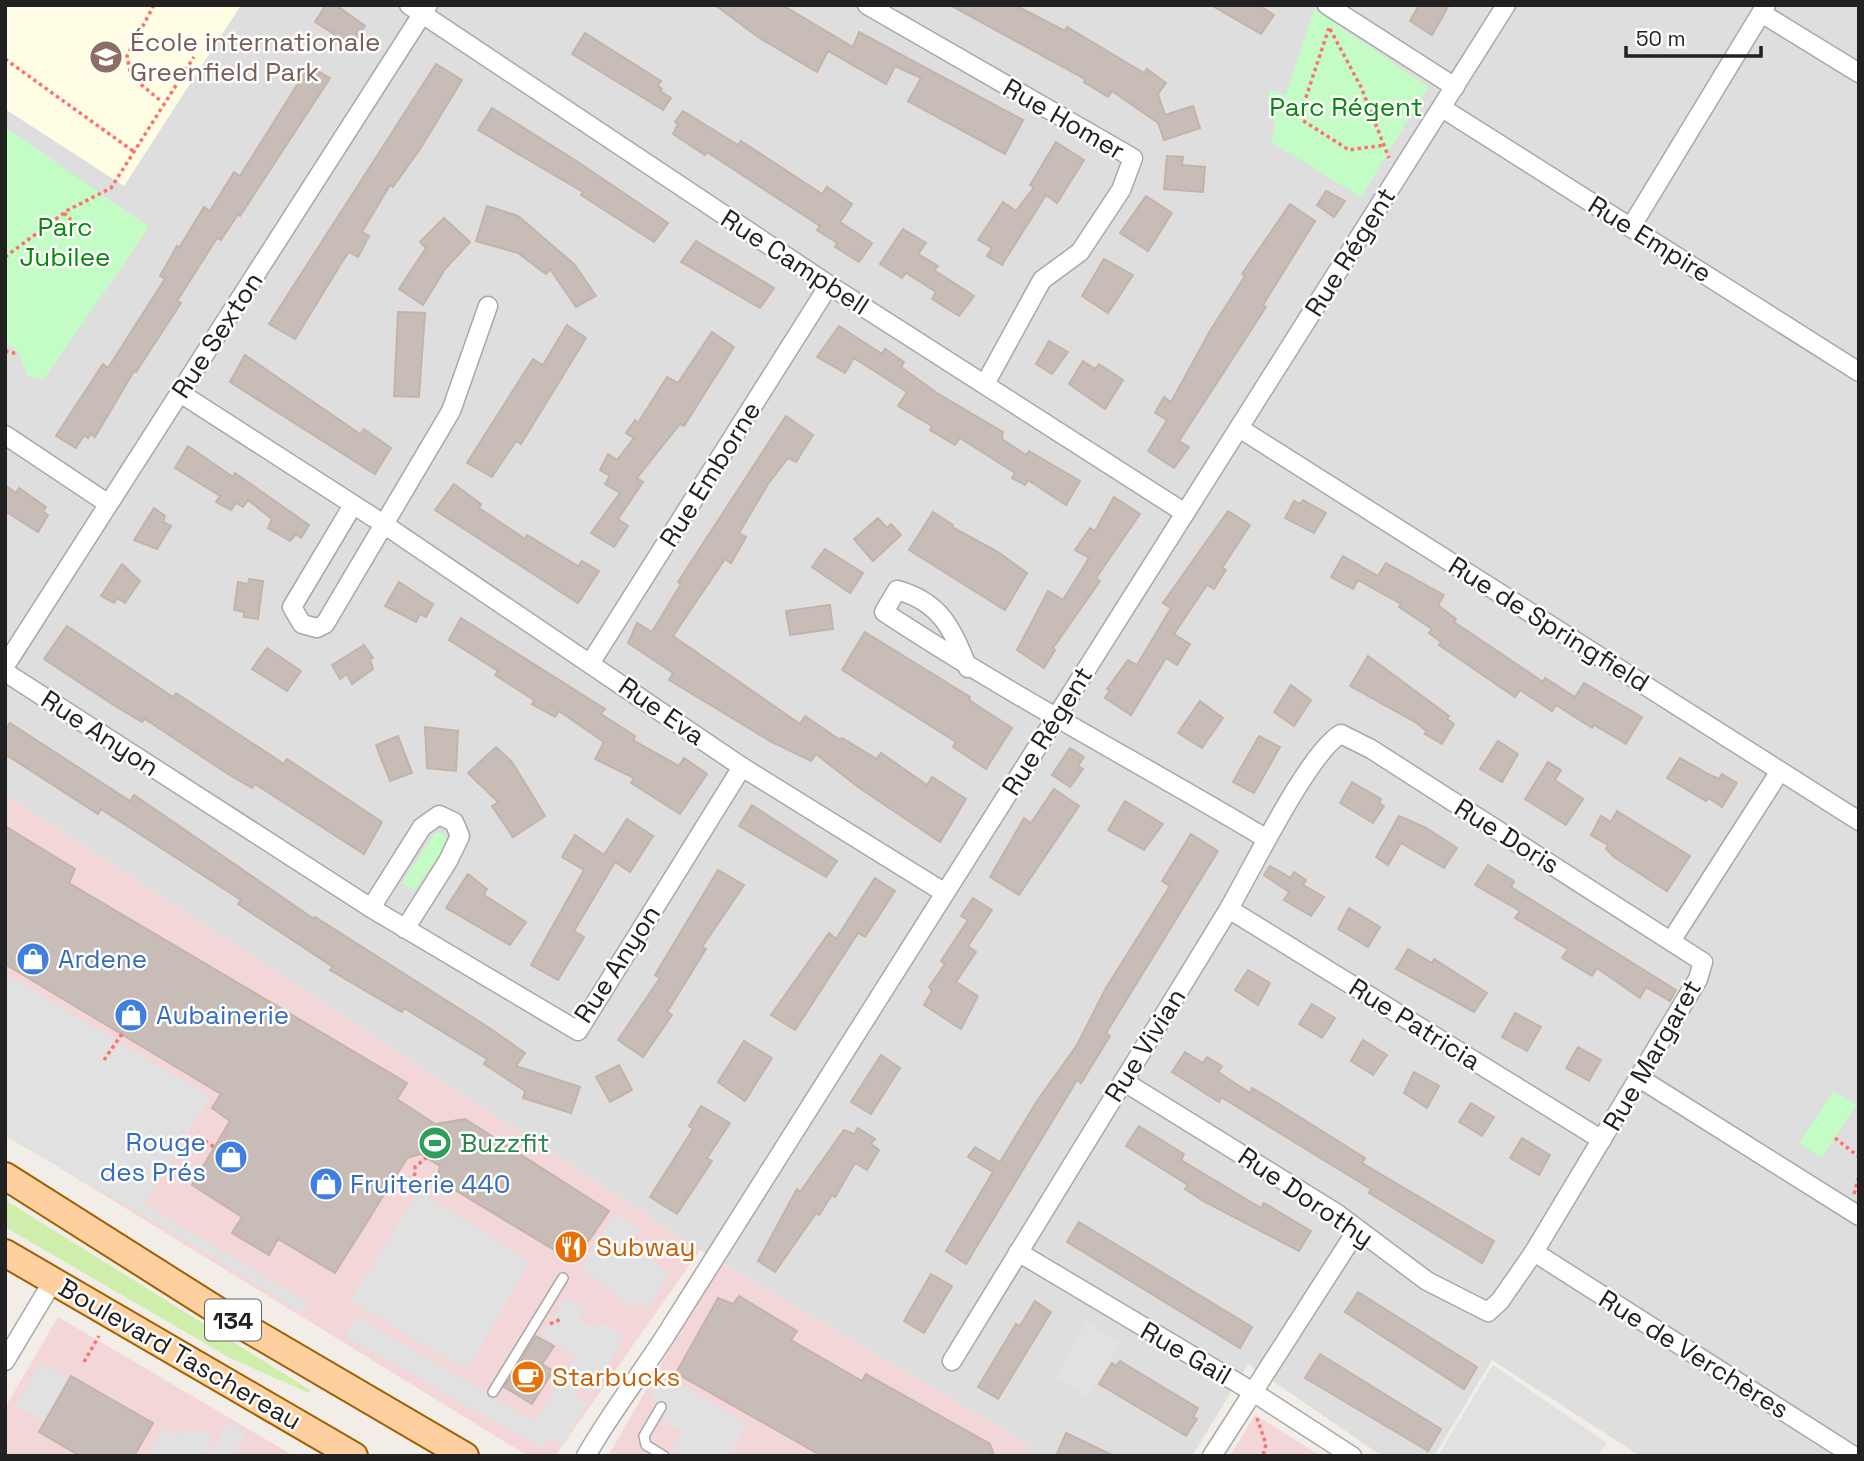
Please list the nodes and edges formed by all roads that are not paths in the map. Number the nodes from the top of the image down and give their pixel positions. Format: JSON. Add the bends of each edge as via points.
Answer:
{"nodes":[{"id":1,"x":867,"y":5,"type":"edge"},
{"id":2,"x":1506,"y":5,"type":"edge"},
{"id":3,"x":420,"y":8,"type":"edge"},
{"id":4,"x":1765,"y":10,"type":"edge"},
{"id":5,"x":1325,"y":11,"type":"edge"},
{"id":6,"x":1859,"y":73,"type":"edge"},
{"id":7,"x":1455,"y":88,"type":"junction"},
{"id":8,"x":1442,"y":108,"type":"junction"},
{"id":9,"x":1631,"y":227,"type":"junction"},
{"id":10,"x":829,"y":285,"type":"junction"},
{"id":11,"x":488,"y":306,"type":"dead end"},
{"id":12,"x":1859,"y":372,"type":"edge"},
{"id":13,"x":985,"y":384,"type":"junction"},
{"id":14,"x":180,"y":393,"type":"junction"},
{"id":15,"x":1239,"y":428,"type":"junction"},
{"id":16,"x":5,"y":435,"type":"edge"},
{"id":17,"x":107,"y":503,"type":"junction"},
{"id":18,"x":353,"y":505,"type":"junction"},
{"id":19,"x":1185,"y":513,"type":"junction"},
{"id":20,"x":382,"y":523,"type":"junction"},
{"id":21,"x":591,"y":662,"type":"junction"},
{"id":22,"x":5,"y":666,"type":"edge"},
{"id":23,"x":968,"y":668,"type":"junction"},
{"id":24,"x":5,"y":672,"type":"edge"},
{"id":25,"x":1057,"y":716,"type":"junction"},
{"id":26,"x":1341,"y":734,"type":"joint"},
{"id":27,"x":742,"y":767,"type":"junction"},
{"id":28,"x":1780,"y":771,"type":"junction"},
{"id":29,"x":1859,"y":821,"type":"edge"},
{"id":30,"x":1267,"y":839,"type":"junction"},
{"id":31,"x":945,"y":893,"type":"junction"},
{"id":32,"x":371,"y":908,"type":"junction"},
{"id":33,"x":1229,"y":909,"type":"junction"},
{"id":34,"x":405,"y":929,"type":"junction"},
{"id":35,"x":1671,"y":941,"type":"junction"},
{"id":36,"x":1641,"y":1079,"type":"junction"},
{"id":37,"x":1123,"y":1081,"type":"junction"},
{"id":38,"x":1602,"y":1140,"type":"junction"},
{"id":39,"x":5,"y":1176,"type":"edge"},
{"id":40,"x":1859,"y":1216,"type":"edge"},
{"id":41,"x":1357,"y":1230,"type":"junction"},
{"id":42,"x":1018,"y":1252,"type":"junction"},
{"id":43,"x":1534,"y":1252,"type":"junction"},
{"id":44,"x":5,"y":1253,"type":"edge"},
{"id":45,"x":563,"y":1278,"type":"dead end"},
{"id":46,"x":53,"y":1281,"type":"junction"},
{"id":47,"x":1488,"y":1312,"type":"joint"},
{"id":48,"x":951,"y":1361,"type":"dead end"},
{"id":49,"x":5,"y":1362,"type":"edge"},
{"id":50,"x":493,"y":1392,"type":"dead end"},
{"id":51,"x":1253,"y":1392,"type":"junction"},
{"id":52,"x":661,"y":1406,"type":"dead end"},
{"id":53,"x":354,"y":1456,"type":"edge"},
{"id":54,"x":465,"y":1456,"type":"edge"},
{"id":55,"x":586,"y":1456,"type":"edge"},
{"id":56,"x":664,"y":1456,"type":"edge"},
{"id":57,"x":1212,"y":1456,"type":"edge"},
{"id":58,"x":1352,"y":1456,"type":"edge"},
{"id":59,"x":1854,"y":1456,"type":"edge"}],
"edges":[{"from":1,"to":13,"type":"street","name":"Rue Homer","via":[[1133,158],[1121,190],[1080,252],[1042,280]]},
{"from":2,"to":7,"type":"street","name":"Rue Régent"},
{"from":3,"to":10,"type":"street","name":"Rue Campbell"},
{"from":3,"to":14,"type":"street","name":"Rue Sexton"},
{"from":4,"to":6,"type":"street"},
{"from":4,"to":9,"type":"street"},
{"from":5,"to":7,"type":"street"},
{"from":7,"to":8,"type":"street","name":"Rue Régent"},
{"from":8,"to":9,"type":"street","name":"Rue Empire"},
{"from":8,"to":15,"type":"street","name":"Rue Régent"},
{"from":9,"to":12,"type":"street","name":"Rue Empire"},
{"from":10,"to":13,"type":"street","name":"Rue Campbell"},
{"from":10,"to":21,"type":"street","name":"Rue Emborne"},
{"from":11,"to":20,"type":"street","via":[[450,411]]},
{"from":13,"to":19,"type":"street","name":"Rue Campbell"},
{"from":14,"to":17,"type":"street","name":"Rue Sexton"},
{"from":14,"to":18,"type":"street","name":"Rue Eva"},
{"from":15,"to":19,"type":"street","name":"Rue Régent"},
{"from":15,"to":28,"type":"street","name":"Rue de Springfield"},
{"from":16,"to":17,"type":"street"},
{"from":17,"to":22,"type":"street","name":"Rue Sexton"},
{"from":18,"to":20,"type":"street","name":"Rue Eva"},
{"from":18,"to":20,"type":"street","via":[[292,607],[302,624],[317,628],[325,624]]},
{"from":19,"to":25,"type":"street","name":"Rue Régent"},
{"from":20,"to":21,"type":"street","name":"Rue Eva"},
{"from":21,"to":27,"type":"street","name":"Rue Eva"},
{"from":23,"to":23,"type":"street","via":[[884,612],[897,590],[922,597],[953,631]]},
{"from":23,"to":25,"type":"street"},
{"from":24,"to":32,"type":"street","name":"Rue Anyon"},
{"from":25,"to":30,"type":"street"},
{"from":25,"to":31,"type":"street","name":"Rue Régent"},
{"from":26,"to":30,"type":"street","name":"Rue Vivian","via":[[1323,750]]},
{"from":26,"to":35,"type":"street","name":"Rue Doris"},
{"from":27,"to":31,"type":"street","name":"Rue Eva"},
{"from":27,"to":34,"type":"street","name":"Rue Anyon","via":[[578,1031]]},
{"from":28,"to":29,"type":"street","name":"Rue de Springfield"},
{"from":28,"to":35,"type":"street","name":"Rue Margaret"},
{"from":30,"to":33,"type":"street","name":"Rue Vivian"},
{"from":31,"to":55,"type":"street","name":"Rue Régent"},
{"from":32,"to":34,"type":"street","name":"Rue Anyon"},
{"from":32,"to":34,"type":"street","via":[[422,827],[439,815],[454,822],[460,836]]},
{"from":33,"to":37,"type":"street","name":"Rue Vivian"},
{"from":33,"to":38,"type":"street","name":"Rue Patricia"},
{"from":35,"to":36,"type":"street","name":"Rue Margaret","via":[[1699,958],[1702,968]]},
{"from":36,"to":38,"type":"street","name":"Rue Margaret"},
{"from":36,"to":40,"type":"street"},
{"from":37,"to":41,"type":"street","name":"Rue Dorothy"},
{"from":37,"to":42,"type":"street","name":"Rue Vivian"},
{"from":38,"to":43,"type":"street","name":"Rue Margaret"},
{"from":39,"to":54,"type":"main road","name":"Boulevard Taschereau","number":"134","via":[[226,1316]]},
{"from":41,"to":47,"type":"street","name":"Rue Dorothy","via":[[1427,1281]]},
{"from":41,"to":51,"type":"street"},
{"from":42,"to":48,"type":"street","name":"Rue Vivian"},
{"from":42,"to":51,"type":"street","name":"Rue Gail"},
{"from":43,"to":47,"type":"street","name":"Rue Margaret"},
{"from":43,"to":59,"type":"street","name":"Rue de Verchères"},
{"from":44,"to":46,"type":"main road","name":"Boulevard Taschereau","number":"134"},
{"from":45,"to":50,"type":"lane"},
{"from":46,"to":49,"type":"street"},
{"from":46,"to":53,"type":"main road","name":"Boulevard Taschereau","number":"134"},
{"from":51,"to":57,"type":"street"},
{"from":51,"to":58,"type":"street","name":"Rue Gail"},
{"from":52,"to":56,"type":"lane","via":[[644,1436],[646,1445]]}]}
